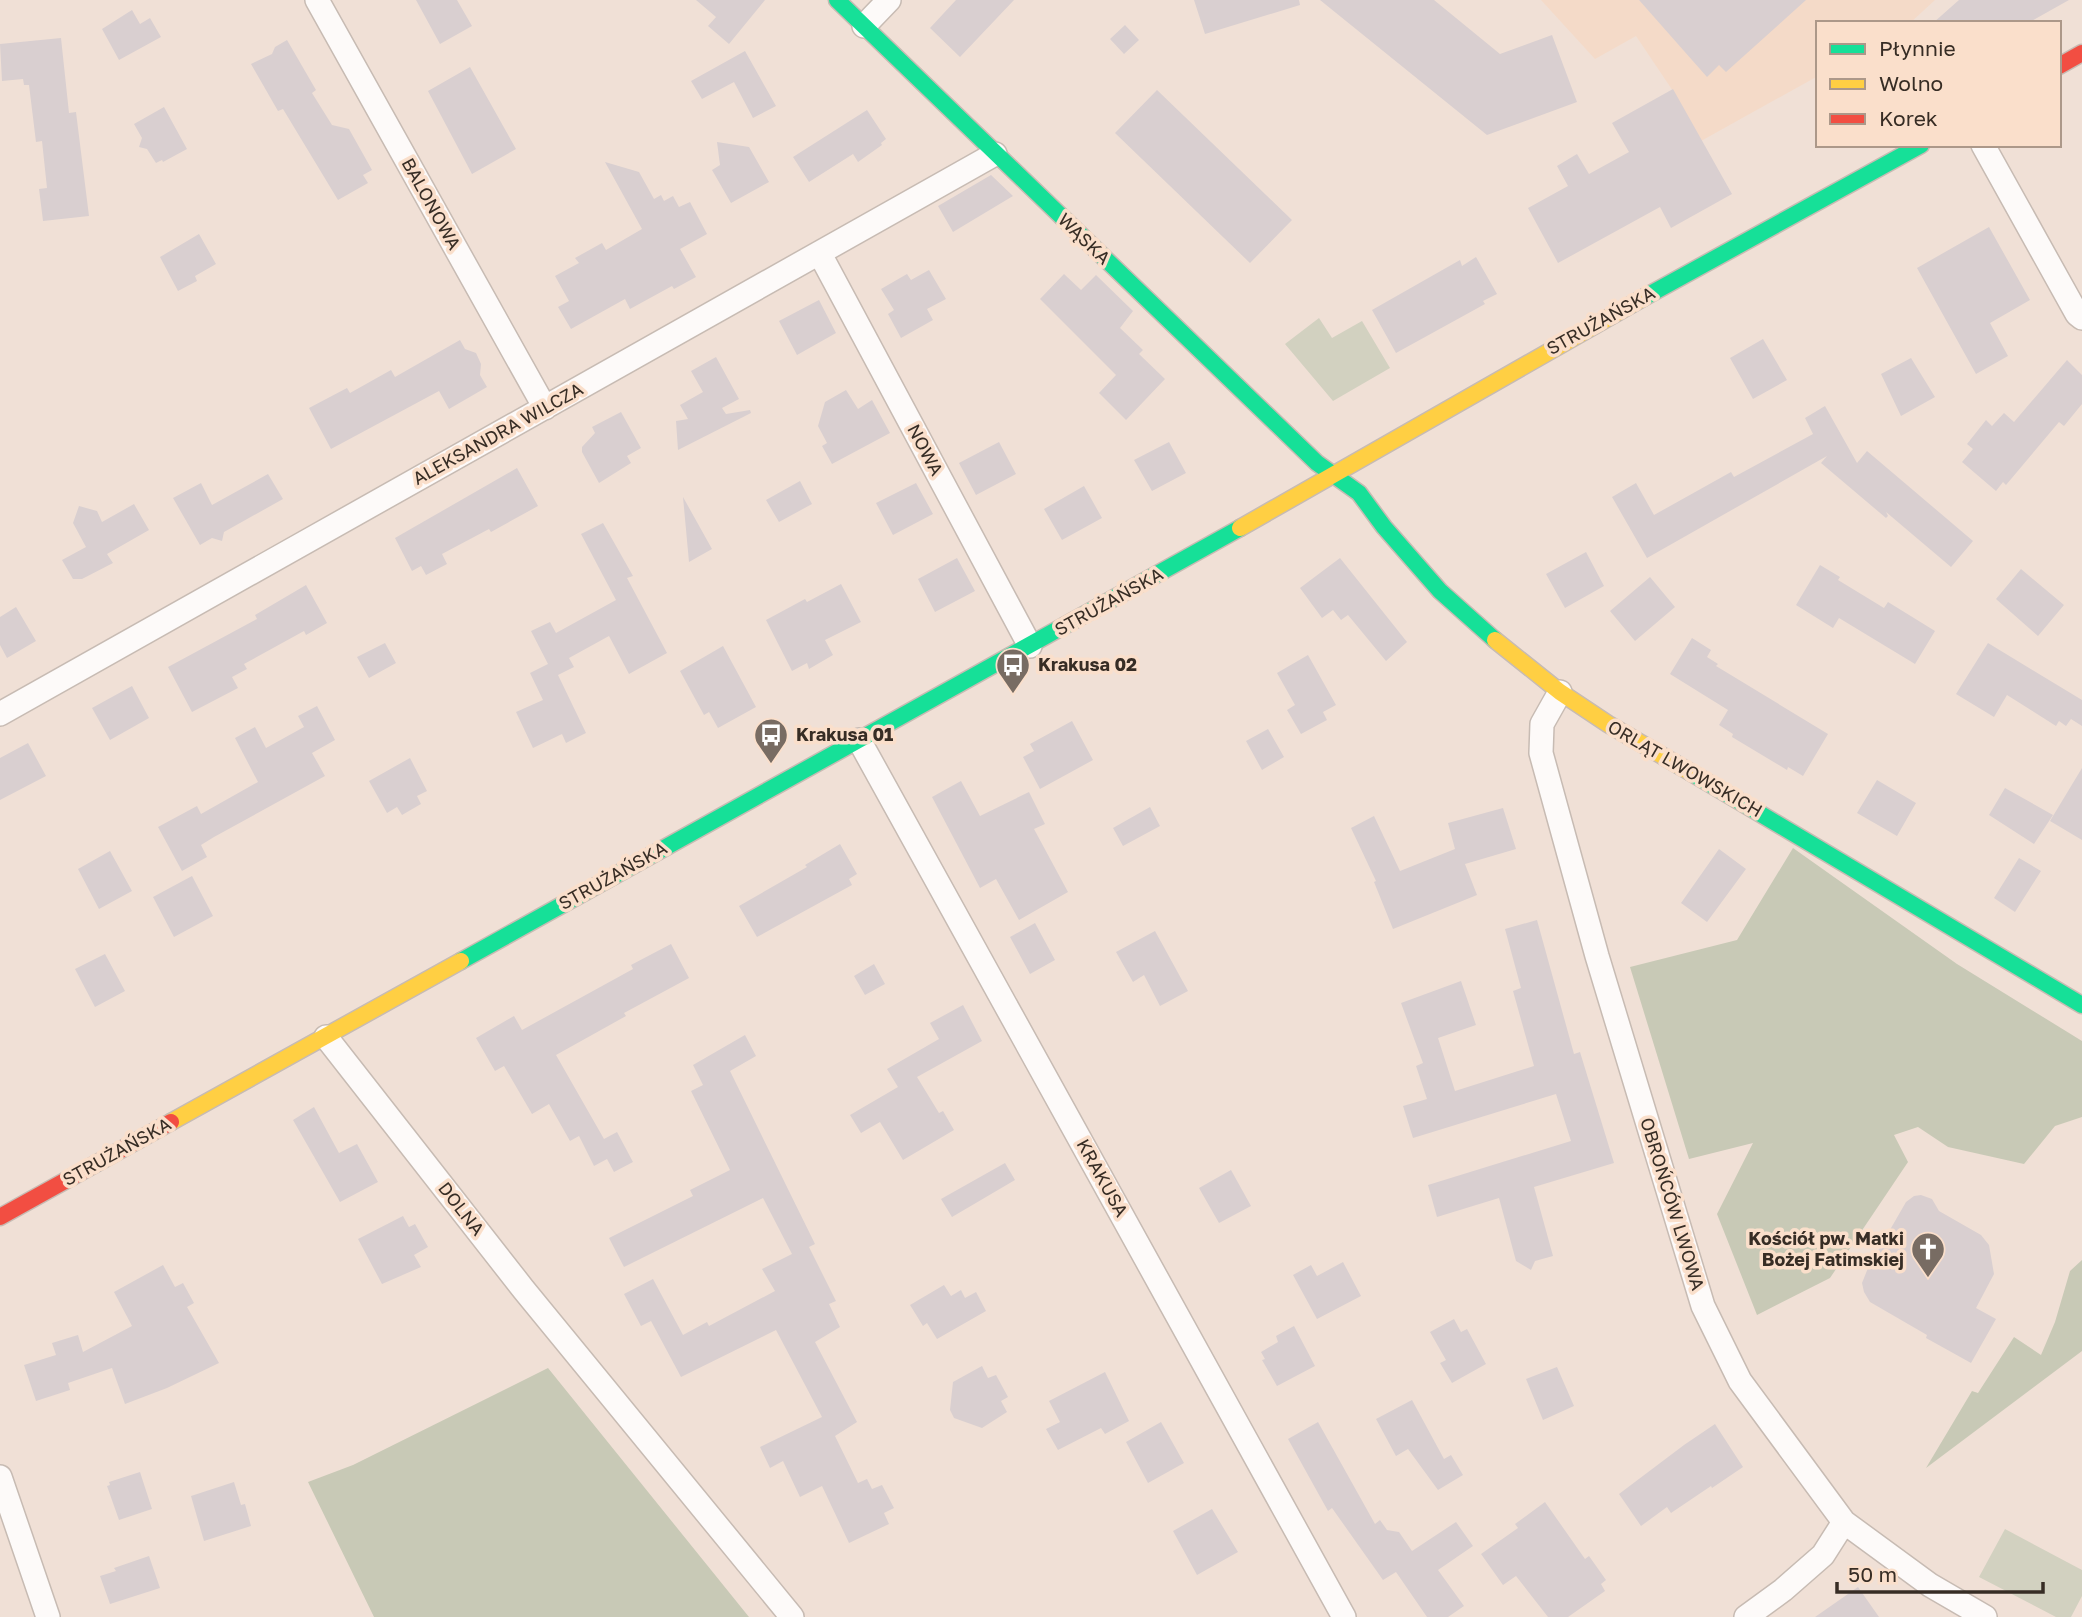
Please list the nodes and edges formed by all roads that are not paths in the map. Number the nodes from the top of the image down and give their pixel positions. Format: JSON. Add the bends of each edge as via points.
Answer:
{"nodes":[{"id":1,"x":317,"y":0,"type":"edge"},
{"id":2,"x":837,"y":0,"type":"edge"},
{"id":3,"x":889,"y":0,"type":"edge"},
{"id":4,"x":864,"y":26,"type":"junction"},
{"id":5,"x":2082,"y":53,"type":"edge"},
{"id":6,"x":2061,"y":65,"type":"edge"},
{"id":7,"x":1917,"y":147,"type":"edge"},
{"id":8,"x":1984,"y":147,"type":"edge"},
{"id":9,"x":995,"y":154,"type":"junction"},
{"id":10,"x":820,"y":254,"type":"junction"},
{"id":11,"x":2082,"y":318,"type":"edge"},
{"id":12,"x":545,"y":408,"type":"junction"},
{"id":13,"x":1333,"y":476,"type":"junction"},
{"id":14,"x":1030,"y":646,"type":"junction"},
{"id":15,"x":1560,"y":692,"type":"junction"},
{"id":16,"x":0,"y":714,"type":"edge"},
{"id":17,"x":859,"y":740,"type":"junction"},
{"id":18,"x":2082,"y":1005,"type":"edge"},
{"id":19,"x":326,"y":1037,"type":"junction"},
{"id":20,"x":0,"y":1217,"type":"edge"},
{"id":21,"x":0,"y":1477,"type":"edge"},
{"id":22,"x":1844,"y":1522,"type":"junction"},
{"id":23,"x":48,"y":1617,"type":"edge"},
{"id":24,"x":792,"y":1617,"type":"edge"},
{"id":25,"x":1344,"y":1617,"type":"edge"},
{"id":26,"x":1746,"y":1617,"type":"edge"},
{"id":27,"x":1985,"y":1617,"type":"edge"}],
"edges":[{"from":1,"to":12,"type":"street","name":"BALONOWA"},
{"from":2,"to":4,"type":"main road","name":"WĄSKA"},
{"from":3,"to":4,"type":"street"},
{"from":4,"to":9,"type":"main road","name":"WĄSKA"},
{"from":5,"to":6,"type":"main road"},
{"from":7,"to":13,"type":"main road","name":"STRUŻAŃSKA","via":[[1566,340]]},
{"from":8,"to":11,"type":"street"},
{"from":9,"to":10,"type":"street","name":"ALEKSANDRA WILCZA"},
{"from":9,"to":13,"type":"main road","name":"WĄSKA"},
{"from":10,"to":12,"type":"street","name":"ALEKSANDRA WILCZA"},
{"from":10,"to":14,"type":"street","name":"NOWA"},
{"from":12,"to":16,"type":"street","name":"ALEKSANDRA WILCZA"},
{"from":13,"to":14,"type":"main road","name":"STRUŻAŃSKA"},
{"from":13,"to":15,"type":"main road","name":"ORLĄT LWOWSKICH","via":[[1359,493],[1440,591]]},
{"from":14,"to":17,"type":"main road","name":"STRUŻAŃSKA"},
{"from":15,"to":18,"type":"main road","name":"ORLĄT LWOWSKICH"},
{"from":15,"to":22,"type":"street","name":"OBROŃCÓW LWOWA","via":[[1542,724],[1541,753],[1703,1306],[1740,1381]]},
{"from":17,"to":19,"type":"main road","name":"STRUŻAŃSKA"},
{"from":17,"to":25,"type":"street","name":"KRAKUSA"},
{"from":19,"to":20,"type":"main road","name":"STRUŻAŃSKA"},
{"from":19,"to":24,"type":"street","name":"DOLNA","via":[[524,1290]]},
{"from":21,"to":23,"type":"street"},
{"from":22,"to":26,"type":"street","via":[[1823,1555]]},
{"from":22,"to":27,"type":"street","name":"OBROŃCÓW LWOWA","via":[[1930,1585]]}]}
